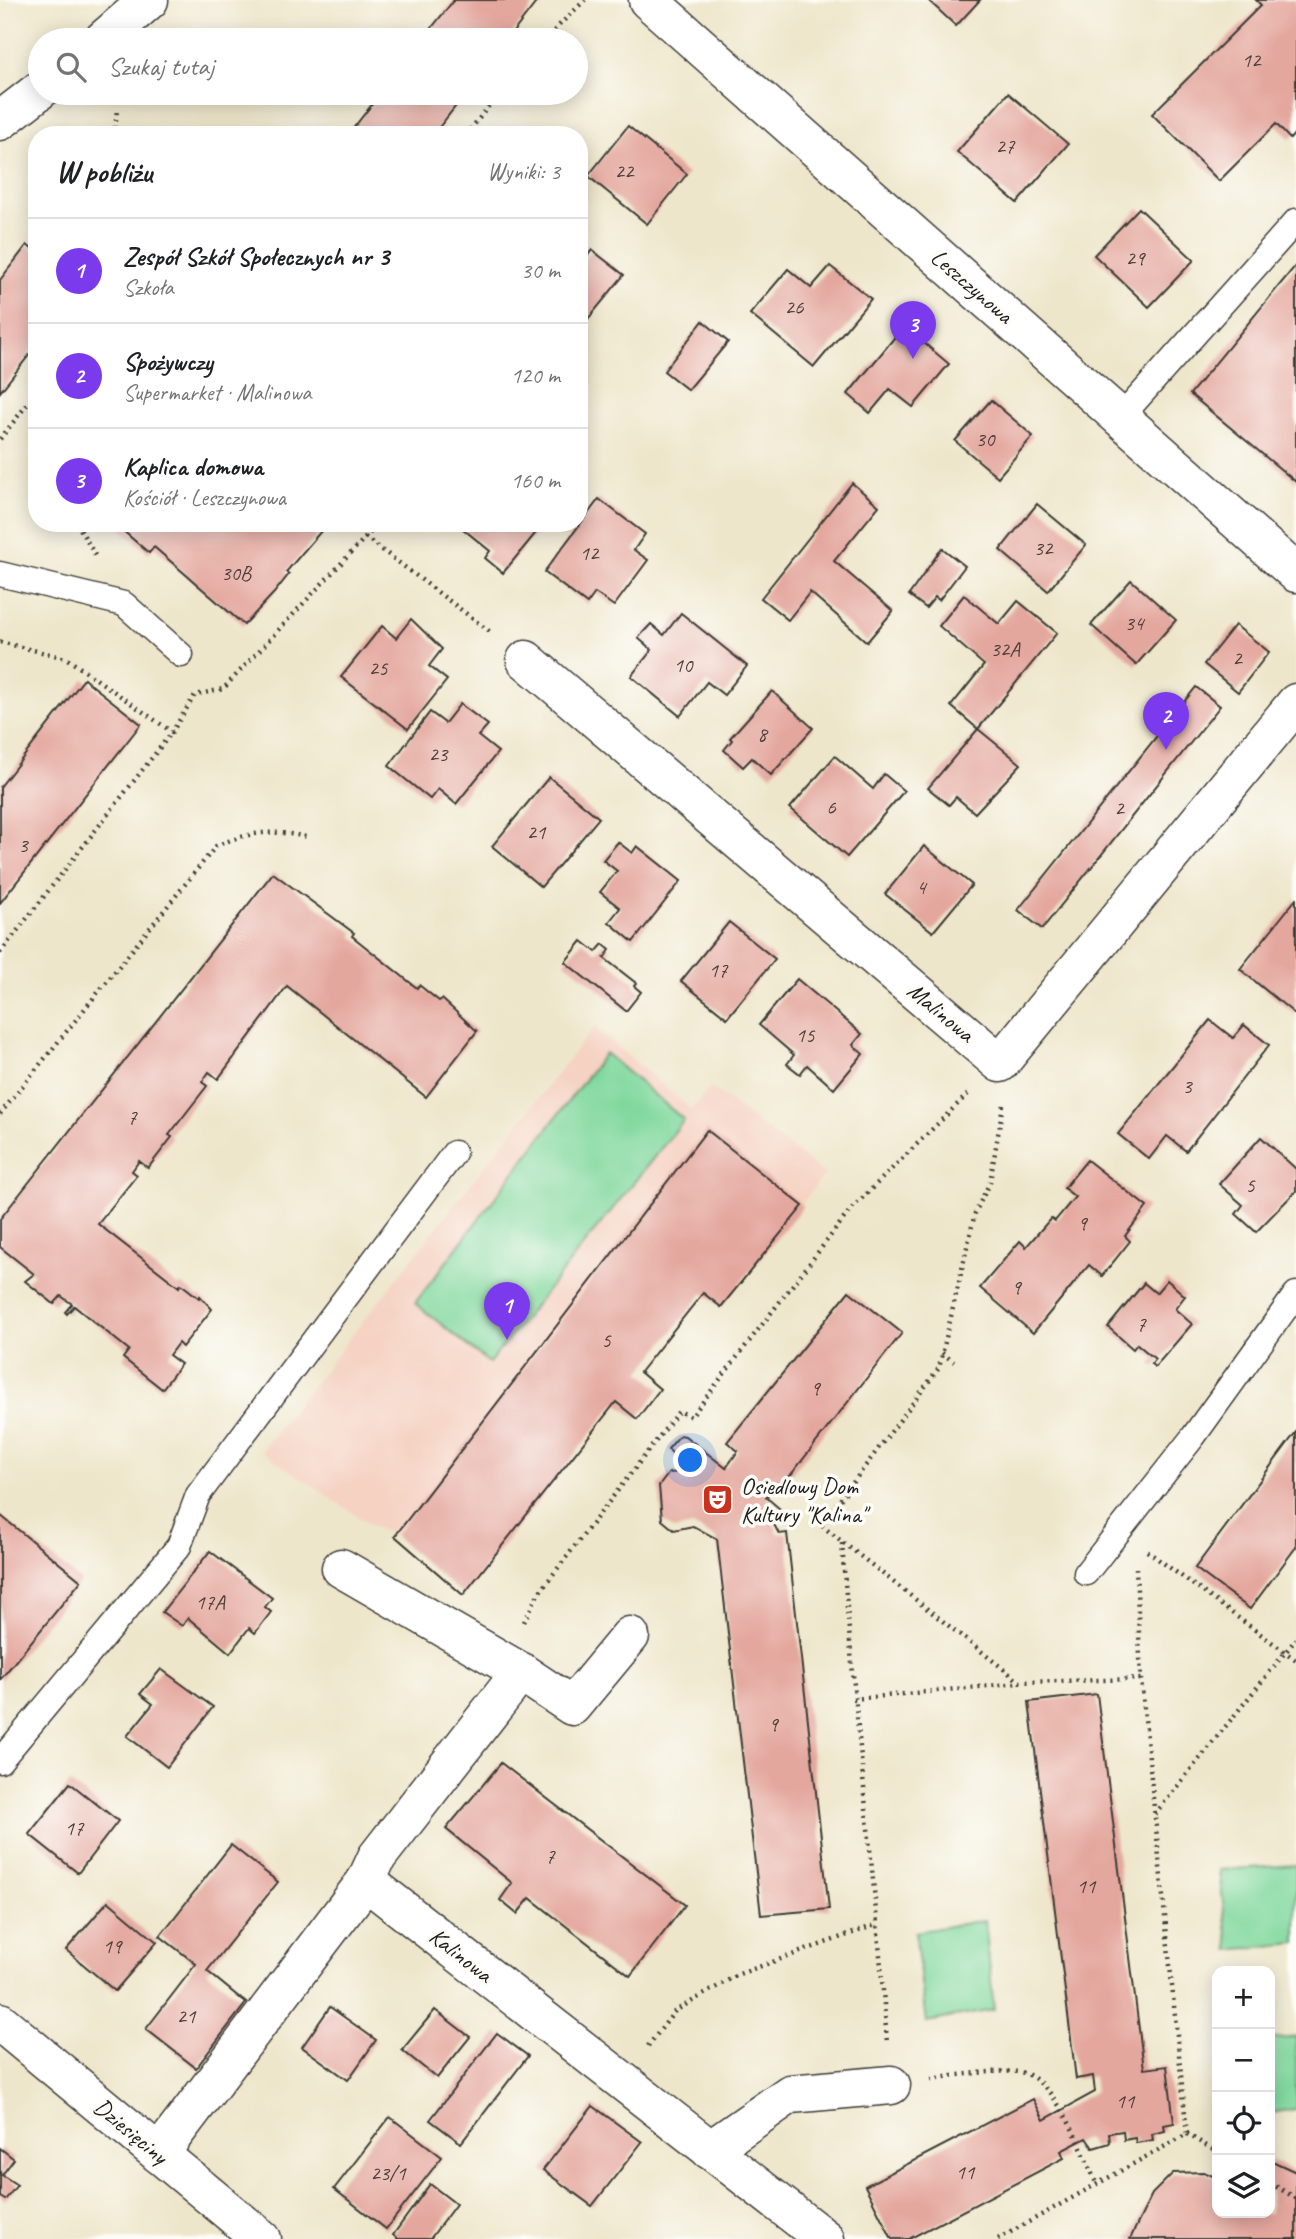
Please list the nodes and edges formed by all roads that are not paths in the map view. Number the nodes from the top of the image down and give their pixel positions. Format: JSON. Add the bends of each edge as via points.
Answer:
{"nodes":[{"id":1,"x":149,"y":0,"type":"edge"},
{"id":2,"x":648,"y":0,"type":"edge"},
{"id":3,"x":117,"y":28,"type":"edge"},
{"id":4,"x":28,"y":99,"type":"edge"},
{"id":5,"x":0,"y":121,"type":"edge"},
{"id":6,"x":1296,"y":221,"type":"edge"},
{"id":7,"x":1121,"y":417,"type":"junction"},
{"id":8,"x":1296,"y":573,"type":"edge"},
{"id":9,"x":0,"y":574,"type":"edge"},
{"id":10,"x":181,"y":655,"type":"dead end"},
{"id":11,"x":527,"y":660,"type":"road end"},
{"id":12,"x":1296,"y":703,"type":"edge"},
{"id":13,"x":454,"y":1153,"type":"dead end"},
{"id":14,"x":1296,"y":1294,"type":"edge"},
{"id":15,"x":341,"y":1568,"type":"dead end"},
{"id":16,"x":1086,"y":1573,"type":"dead end"},
{"id":17,"x":630,"y":1636,"type":"dead end"},
{"id":18,"x":521,"y":1672,"type":"junction"},
{"id":19,"x":0,"y":1761,"type":"edge"},
{"id":20,"x":366,"y":1881,"type":"junction"},
{"id":21,"x":0,"y":2022,"type":"edge"},
{"id":22,"x":891,"y":2085,"type":"road end"},
{"id":23,"x":710,"y":2150,"type":"junction"},
{"id":24,"x":159,"y":2154,"type":"junction"},
{"id":25,"x":262,"y":2239,"type":"edge"},
{"id":26,"x":825,"y":2239,"type":"edge"}],
"edges":[{"from":1,"to":3,"type":"street"},
{"from":2,"to":7,"type":"street","name":"Leszczynowa"},
{"from":4,"to":5,"type":"street"},
{"from":6,"to":7,"type":"lane"},
{"from":7,"to":8,"type":"street","name":"Leszczynowa"},
{"from":9,"to":10,"type":"lane","via":[[124,604]]},
{"from":11,"to":12,"type":"street","name":"Malinowa","via":[[1000,1063]]},
{"from":13,"to":19,"type":"lane","via":[[198,1495],[179,1546]]},
{"from":14,"to":16,"type":"lane","via":[[1193,1437]]},
{"from":15,"to":18,"type":"street"},
{"from":17,"to":18,"type":"street","via":[[572,1706]]},
{"from":18,"to":20,"type":"street","via":[[377,1857]]},
{"from":20,"to":23,"type":"street","name":"Kalinowa"},
{"from":20,"to":24,"type":"street"},
{"from":21,"to":24,"type":"street","name":"Dziesięciny"},
{"from":22,"to":23,"type":"street","via":[[790,2094]]},
{"from":23,"to":26,"type":"street","name":"Kalinowa"},
{"from":24,"to":25,"type":"street","name":"Dziesięciny"}]}
